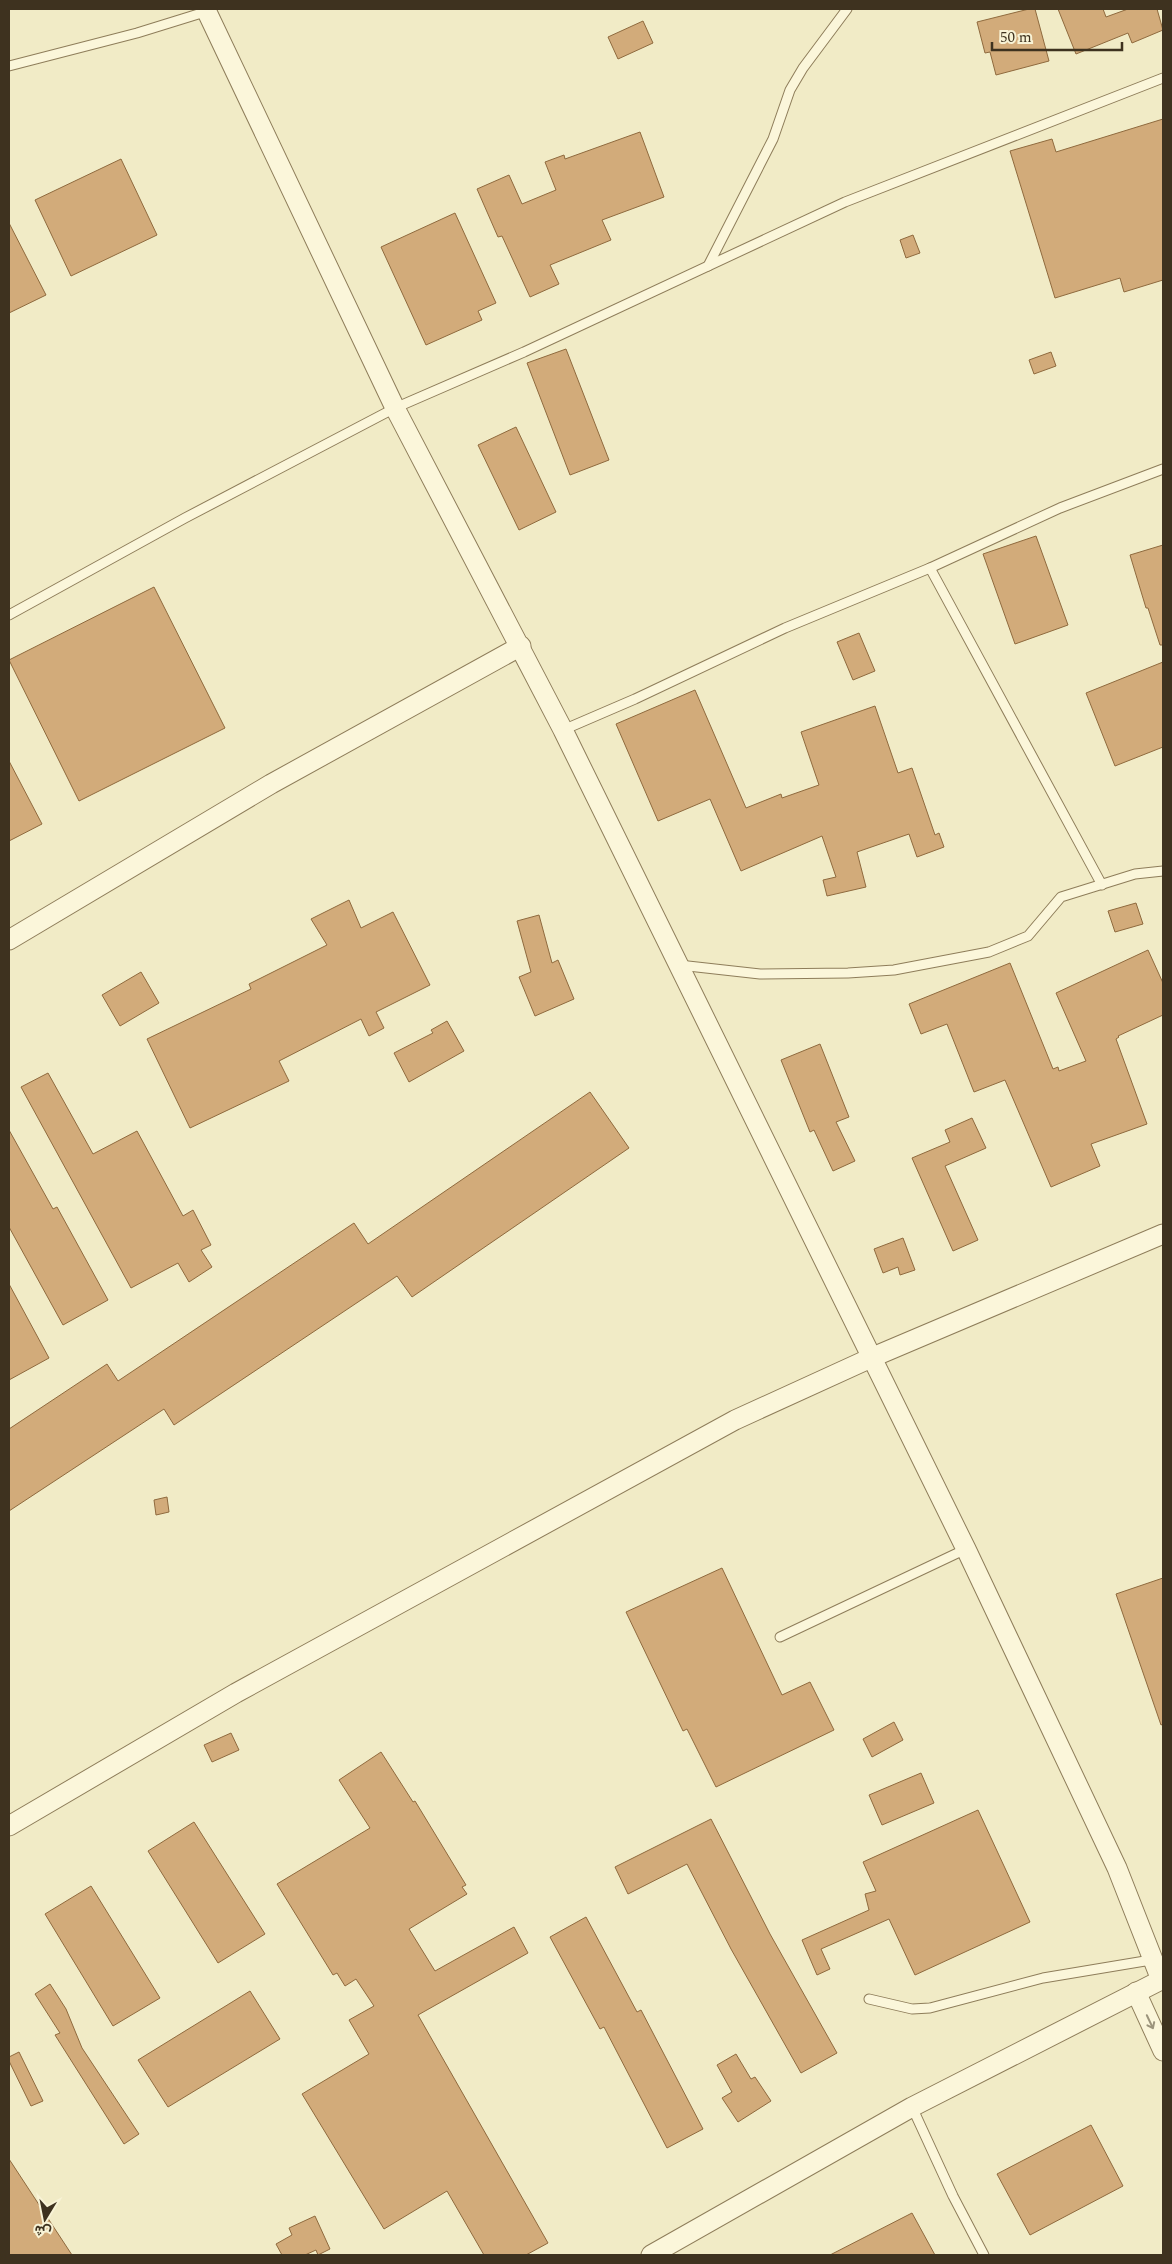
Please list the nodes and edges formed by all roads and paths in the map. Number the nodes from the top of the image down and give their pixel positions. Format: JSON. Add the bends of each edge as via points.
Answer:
{"nodes":[{"id":1,"x":847,"y":9,"type":"edge"},
{"id":2,"x":210,"y":10,"type":"edge"},
{"id":3,"x":9,"y":66,"type":"edge"},
{"id":4,"x":1163,"y":78,"type":"edge"},
{"id":5,"x":708,"y":266,"type":"junction"},
{"id":6,"x":395,"y":408,"type":"junction"},
{"id":7,"x":1163,"y":468,"type":"edge"},
{"id":8,"x":930,"y":568,"type":"junction"},
{"id":9,"x":9,"y":615,"type":"edge"},
{"id":10,"x":521,"y":646,"type":"junction"},
{"id":11,"x":563,"y":730,"type":"junction"},
{"id":12,"x":1163,"y":871,"type":"edge"},
{"id":13,"x":1102,"y":886,"type":"junction"},
{"id":14,"x":9,"y":940,"type":"edge"},
{"id":15,"x":679,"y":965,"type":"junction"},
{"id":16,"x":1163,"y":1234,"type":"edge"},
{"id":17,"x":873,"y":1357,"type":"junction"},
{"id":18,"x":966,"y":1549,"type":"junction"},
{"id":19,"x":780,"y":1637,"type":"dead end"},
{"id":20,"x":9,"y":1826,"type":"edge"},
{"id":21,"x":1151,"y":1960,"type":"junction"},
{"id":22,"x":1162,"y":1979,"type":"edge"},
{"id":23,"x":1136,"y":1992,"type":"junction"},
{"id":24,"x":869,"y":1999,"type":"dead end"},
{"id":25,"x":1163,"y":2051,"type":"edge"},
{"id":26,"x":912,"y":2107,"type":"junction"},
{"id":27,"x":651,"y":2255,"type":"edge"},
{"id":28,"x":984,"y":2255,"type":"edge"}],
"edges":[{"from":1,"to":5,"type":"lane","via":[[794,83],[773,140]]},
{"from":2,"to":3,"type":"lane","via":[[137,33]]},
{"from":2,"to":6,"type":"street"},
{"from":4,"to":5,"type":"lane","via":[[845,202]]},
{"from":5,"to":6,"type":"lane"},
{"from":6,"to":9,"type":"lane"},
{"from":6,"to":10,"type":"street"},
{"from":7,"to":8,"type":"lane","via":[[1060,508]]},
{"from":8,"to":11,"type":"lane","via":[[785,628]]},
{"from":8,"to":13,"type":"lane"},
{"from":10,"to":11,"type":"street"},
{"from":10,"to":14,"type":"street","via":[[270,784]]},
{"from":11,"to":15,"type":"street"},
{"from":12,"to":13,"type":"lane","via":[[1135,874]]},
{"from":13,"to":15,"type":"lane","via":[[1061,897],[1028,936],[989,952],[945,961],[848,974],[760,974]]},
{"from":15,"to":17,"type":"street"},
{"from":16,"to":17,"type":"street"},
{"from":17,"to":18,"type":"street"},
{"from":17,"to":20,"type":"street","via":[[735,1420],[236,1693]]},
{"from":18,"to":19,"type":"lane"},
{"from":18,"to":21,"type":"street","via":[[1117,1868]]},
{"from":21,"to":22,"type":"street"},
{"from":21,"to":24,"type":"lane","via":[[1043,1978],[930,2008],[912,2009]]},
{"from":22,"to":23,"type":"street"},
{"from":23,"to":25,"type":"street","one_way":true},
{"from":23,"to":26,"type":"street"},
{"from":26,"to":27,"type":"street"},
{"from":26,"to":28,"type":"lane"}]}
